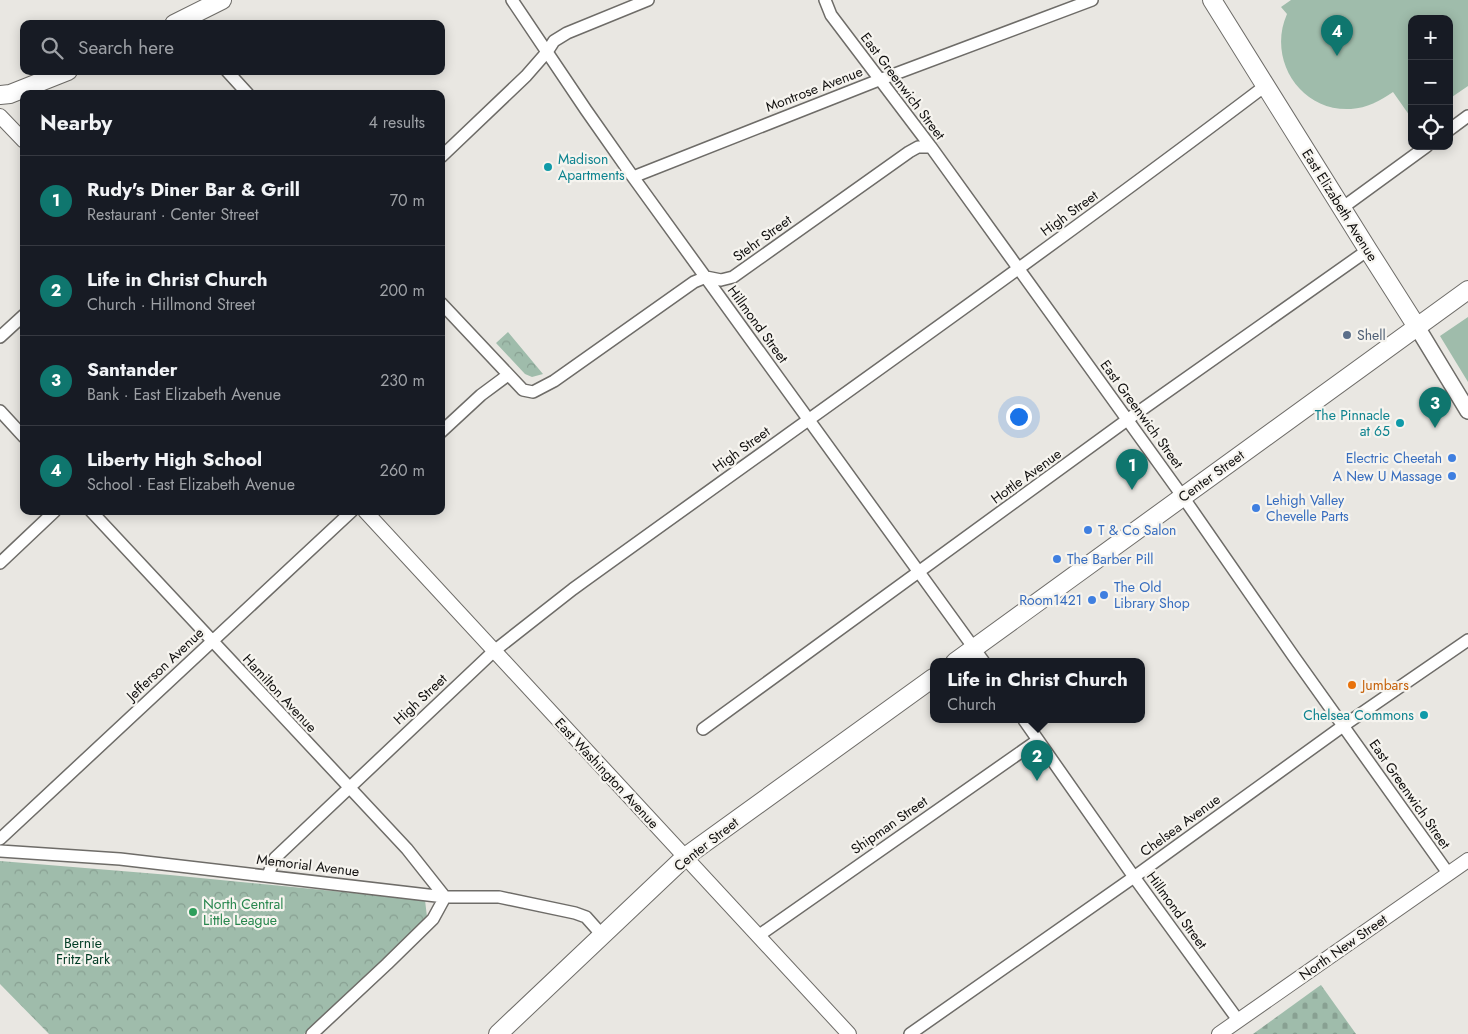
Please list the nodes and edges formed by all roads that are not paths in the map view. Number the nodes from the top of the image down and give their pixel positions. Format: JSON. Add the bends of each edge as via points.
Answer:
{"nodes":[{"id":1,"x":222,"y":0,"type":"edge"},
{"id":2,"x":512,"y":0,"type":"edge"},
{"id":3,"x":648,"y":0,"type":"edge"},
{"id":4,"x":825,"y":0,"type":"edge"},
{"id":5,"x":1092,"y":0,"type":"edge"},
{"id":6,"x":1212,"y":0,"type":"edge"},
{"id":7,"x":185,"y":20,"type":"edge"},
{"id":8,"x":548,"y":52,"type":"junction"},
{"id":9,"x":58,"y":75,"type":"edge"},
{"id":10,"x":231,"y":75,"type":"edge"},
{"id":11,"x":879,"y":80,"type":"junction"},
{"id":12,"x":1266,"y":86,"type":"junction"},
{"id":13,"x":20,"y":90,"type":"edge"},
{"id":14,"x":20,"y":90,"type":"edge"},
{"id":15,"x":244,"y":90,"type":"edge"},
{"id":16,"x":0,"y":96,"type":"edge"},
{"id":17,"x":0,"y":116,"type":"edge"},
{"id":18,"x":1468,"y":116,"type":"edge"},
{"id":19,"x":1453,"y":127,"type":"edge"},
{"id":20,"x":20,"y":137,"type":"edge"},
{"id":21,"x":931,"y":148,"type":"junction"},
{"id":22,"x":1422,"y":150,"type":"edge"},
{"id":23,"x":445,"y":152,"type":"edge"},
{"id":24,"x":633,"y":177,"type":"junction"},
{"id":25,"x":1342,"y":208,"type":"junction"},
{"id":26,"x":1368,"y":250,"type":"junction"},
{"id":27,"x":1018,"y":269,"type":"junction"},
{"id":28,"x":706,"y":277,"type":"junction"},
{"id":29,"x":1468,"y":290,"type":"edge"},
{"id":30,"x":445,"y":307,"type":"edge"},
{"id":31,"x":20,"y":319,"type":"edge"},
{"id":32,"x":1417,"y":327,"type":"junction"},
{"id":33,"x":0,"y":337,"type":"edge"},
{"id":34,"x":508,"y":375,"type":"junction"},
{"id":35,"x":0,"y":411,"type":"edge"},
{"id":36,"x":1468,"y":411,"type":"edge"},
{"id":37,"x":808,"y":419,"type":"junction"},
{"id":38,"x":1128,"y":420,"type":"junction"},
{"id":39,"x":445,"y":428,"type":"edge"},
{"id":40,"x":20,"y":433,"type":"edge"},
{"id":41,"x":1183,"y":497,"type":"junction"},
{"id":42,"x":51,"y":515,"type":"edge"},
{"id":43,"x":95,"y":515,"type":"edge"},
{"id":44,"x":348,"y":515,"type":"edge"},
{"id":45,"x":369,"y":515,"type":"edge"},
{"id":46,"x":0,"y":562,"type":"edge"},
{"id":47,"x":919,"y":571,"type":"junction"},
{"id":48,"x":211,"y":640,"type":"junction"},
{"id":49,"x":1468,"y":640,"type":"edge"},
{"id":50,"x":494,"y":651,"type":"junction"},
{"id":51,"x":979,"y":655,"type":"edge"},
{"id":52,"x":930,"y":680,"type":"edge"},
{"id":53,"x":1026,"y":723,"type":"edge"},
{"id":54,"x":1343,"y":726,"type":"junction"},
{"id":55,"x":703,"y":729,"type":"dead end"},
{"id":56,"x":1038,"y":740,"type":"junction"},
{"id":57,"x":349,"y":788,"type":"junction"},
{"id":58,"x":0,"y":839,"type":"edge"},
{"id":59,"x":0,"y":851,"type":"edge"},
{"id":60,"x":685,"y":857,"type":"junction"},
{"id":61,"x":1468,"y":860,"type":"edge"},
{"id":62,"x":1448,"y":874,"type":"junction"},
{"id":63,"x":268,"y":875,"type":"junction"},
{"id":64,"x":1134,"y":877,"type":"junction"},
{"id":65,"x":445,"y":897,"type":"junction"},
{"id":66,"x":602,"y":935,"type":"junction"},
{"id":67,"x":758,"y":936,"type":"junction"},
{"id":68,"x":1238,"y":1020,"type":"junction"},
{"id":69,"x":312,"y":1034,"type":"edge"},
{"id":70,"x":498,"y":1034,"type":"edge"},
{"id":71,"x":849,"y":1034,"type":"edge"},
{"id":72,"x":910,"y":1034,"type":"edge"},
{"id":73,"x":1219,"y":1034,"type":"edge"}],
"edges":[{"from":1,"to":7,"type":"main road"},
{"from":2,"to":8,"type":"street","name":"Hillmond Street"},
{"from":3,"to":8,"type":"street","via":[[567,33],[554,41]]},
{"from":4,"to":11,"type":"street","name":"East Greenwich Street","via":[[831,15]]},
{"from":5,"to":11,"type":"street","name":"Montrose Avenue"},
{"from":6,"to":12,"type":"main road","name":"East Elizabeth Avenue"},
{"from":8,"to":23,"type":"street"},
{"from":8,"to":24,"type":"street","name":"Hillmond Street"},
{"from":9,"to":13,"type":"main road"},
{"from":10,"to":15,"type":"street"},
{"from":11,"to":21,"type":"street","name":"East Greenwich Street"},
{"from":11,"to":24,"type":"street","name":"Montrose Avenue"},
{"from":12,"to":25,"type":"main road","name":"East Elizabeth Avenue"},
{"from":12,"to":27,"type":"street","name":"High Street"},
{"from":14,"to":16,"type":"main road"},
{"from":17,"to":20,"type":"street"},
{"from":18,"to":19,"type":"street"},
{"from":21,"to":27,"type":"street","name":"East Greenwich Street"},
{"from":21,"to":28,"type":"street","name":"Stehr Street","via":[[918,147],[909,152],[733,277],[721,280]]},
{"from":22,"to":25,"type":"street"},
{"from":24,"to":28,"type":"street","name":"Hillmond Street"},
{"from":25,"to":26,"type":"main road","name":"East Elizabeth Avenue"},
{"from":26,"to":32,"type":"main road","name":"East Elizabeth Avenue"},
{"from":26,"to":38,"type":"street","name":"Hottle Avenue"},
{"from":27,"to":37,"type":"street","name":"High Street"},
{"from":27,"to":38,"type":"street","name":"East Greenwich Street"},
{"from":28,"to":34,"type":"street","via":[[694,282],[542,388],[533,392],[524,390]]},
{"from":28,"to":37,"type":"street","name":"Hillmond Street"},
{"from":29,"to":32,"type":"main road","name":"Center Street"},
{"from":30,"to":34,"type":"street"},
{"from":31,"to":33,"type":"street"},
{"from":32,"to":36,"type":"main road","name":"East Elizabeth Avenue"},
{"from":32,"to":41,"type":"main road","name":"Center Street"},
{"from":34,"to":39,"type":"street"},
{"from":35,"to":40,"type":"street"},
{"from":37,"to":47,"type":"street","name":"Hillmond Street"},
{"from":37,"to":50,"type":"street","name":"High Street","via":[[573,589]]},
{"from":38,"to":41,"type":"street","name":"East Greenwich Street"},
{"from":38,"to":47,"type":"street","name":"Hottle Avenue"},
{"from":41,"to":51,"type":"main road","name":"Center Street"},
{"from":41,"to":54,"type":"street","name":"East Greenwich Street"},
{"from":42,"to":46,"type":"street"},
{"from":43,"to":48,"type":"street","name":"Hamilton Avenue"},
{"from":44,"to":48,"type":"street","name":"Jefferson Avenue"},
{"from":45,"to":50,"type":"street","name":"East Washington Avenue"},
{"from":47,"to":51,"type":"street","name":"Hillmond Street"},
{"from":47,"to":55,"type":"street","name":"Hottle Avenue"},
{"from":48,"to":57,"type":"street","name":"Hamilton Avenue"},
{"from":48,"to":58,"type":"street","name":"Jefferson Avenue"},
{"from":49,"to":54,"type":"street","name":"Chelsea Avenue"},
{"from":50,"to":57,"type":"street","name":"High Street"},
{"from":50,"to":60,"type":"street","name":"East Washington Avenue"},
{"from":52,"to":60,"type":"main road","name":"Center Street"},
{"from":53,"to":56,"type":"street","name":"Hillmond Street"},
{"from":54,"to":62,"type":"street","name":"East Greenwich Street"},
{"from":54,"to":64,"type":"street","name":"Chelsea Avenue"},
{"from":56,"to":64,"type":"street","name":"Hillmond Street"},
{"from":56,"to":67,"type":"street","name":"Shipman Street"},
{"from":57,"to":63,"type":"street","name":"High Street","via":[[274,858]]},
{"from":57,"to":65,"type":"street","name":"Hamilton Avenue","via":[[407,849]]},
{"from":59,"to":63,"type":"street","name":"Memorial Avenue","via":[[120,859]]},
{"from":60,"to":66,"type":"main road","name":"Center Street"},
{"from":60,"to":67,"type":"street","name":"East Washington Avenue"},
{"from":61,"to":62,"type":"street","name":"North New Street"},
{"from":62,"to":68,"type":"street","name":"North New Street"},
{"from":63,"to":65,"type":"street","name":"Memorial Avenue"},
{"from":64,"to":68,"type":"street","name":"Hillmond Street"},
{"from":64,"to":72,"type":"street","name":"Chelsea Avenue"},
{"from":65,"to":66,"type":"street","name":"Memorial Avenue","via":[[499,897],[574,913],[586,917]]},
{"from":65,"to":69,"type":"street","via":[[433,919]]},
{"from":66,"to":70,"type":"main road","name":"Center Street"},
{"from":67,"to":71,"type":"street","name":"East Washington Avenue"},
{"from":68,"to":73,"type":"street","name":"North New Street"}]}
